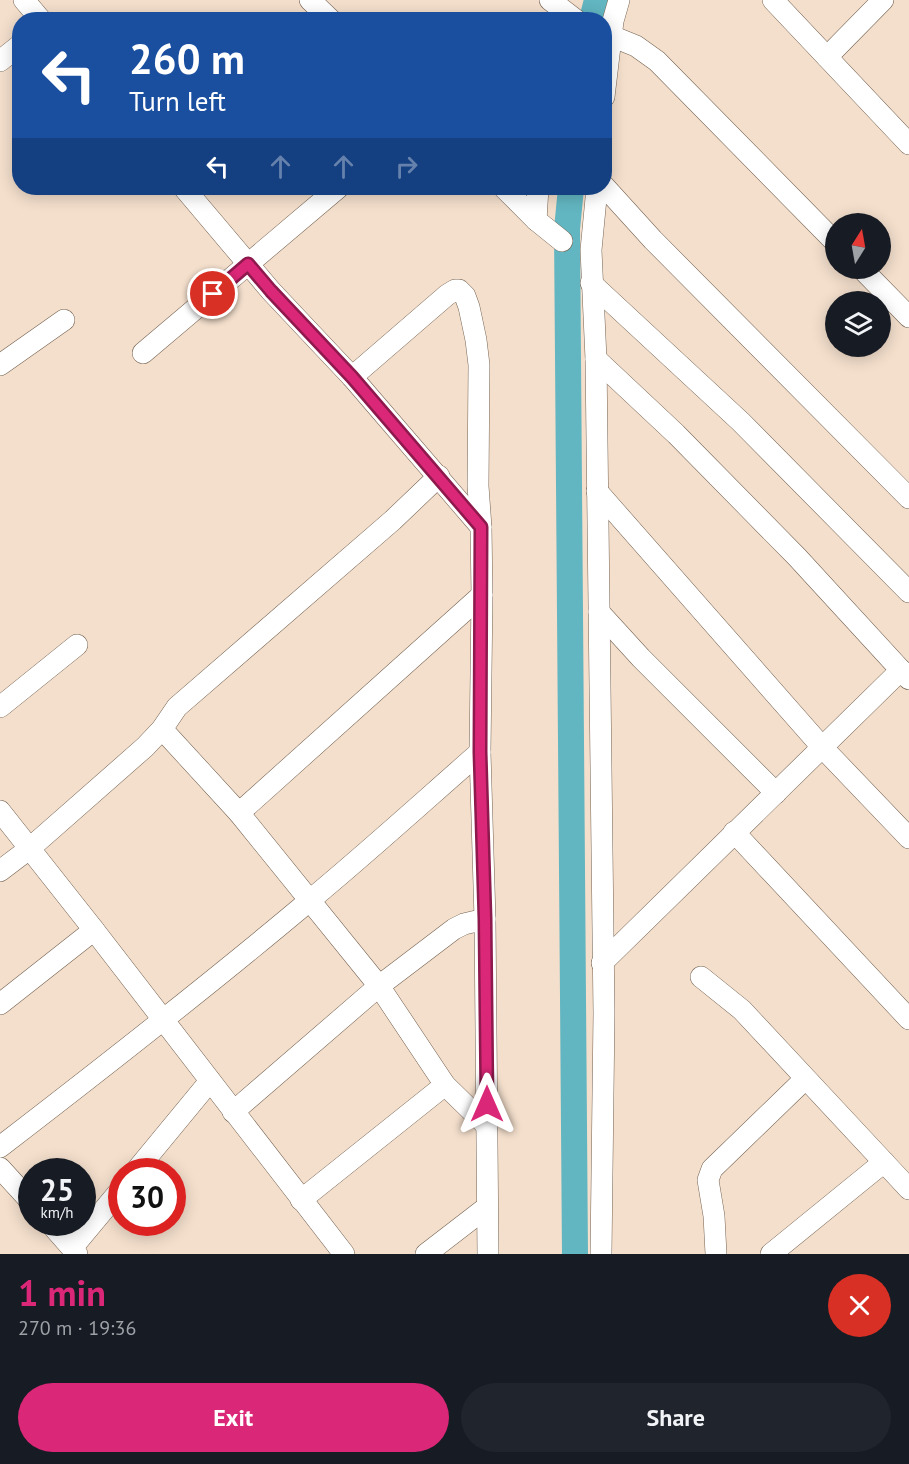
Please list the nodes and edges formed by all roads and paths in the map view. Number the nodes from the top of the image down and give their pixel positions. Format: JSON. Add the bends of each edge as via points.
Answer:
{"nodes":[{"id":1,"x":24,"y":0,"type":"edge"},
{"id":2,"x":310,"y":0,"type":"edge"},
{"id":3,"x":619,"y":0,"type":"edge"},
{"id":4,"x":773,"y":0,"type":"edge"},
{"id":5,"x":884,"y":0,"type":"edge"},
{"id":6,"x":34,"y":12,"type":"edge"},
{"id":7,"x":323,"y":12,"type":"edge"},
{"id":8,"x":612,"y":22,"type":"edge"},
{"id":9,"x":612,"y":36,"type":"edge"},
{"id":10,"x":12,"y":51,"type":"edge"},
{"id":11,"x":827,"y":57,"type":"junction"},
{"id":12,"x":0,"y":61,"type":"edge"},
{"id":13,"x":909,"y":144,"type":"edge"},
{"id":14,"x":190,"y":195,"type":"edge"},
{"id":15,"x":330,"y":195,"type":"edge"},
{"id":16,"x":511,"y":195,"type":"edge"},
{"id":17,"x":538,"y":195,"type":"edge"},
{"id":18,"x":596,"y":195,"type":"edge"},
{"id":19,"x":612,"y":195,"type":"edge"},
{"id":20,"x":536,"y":220,"type":"junction"},
{"id":21,"x":825,"y":232,"type":"edge"},
{"id":22,"x":562,"y":242,"type":"dead end"},
{"id":23,"x":248,"y":264,"type":"junction"},
{"id":24,"x":872,"y":279,"type":"edge"},
{"id":25,"x":591,"y":283,"type":"junction"},
{"id":26,"x":909,"y":317,"type":"edge"},
{"id":27,"x":64,"y":320,"type":"dead end"},
{"id":28,"x":143,"y":353,"type":"dead end"},
{"id":29,"x":596,"y":359,"type":"junction"},
{"id":30,"x":0,"y":365,"type":"edge"},
{"id":31,"x":352,"y":377,"type":"junction"},
{"id":32,"x":439,"y":476,"type":"junction"},
{"id":33,"x":597,"y":491,"type":"junction"},
{"id":34,"x":909,"y":498,"type":"edge"},
{"id":35,"x":481,"y":527,"type":"junction"},
{"id":36,"x":909,"y":592,"type":"edge"},
{"id":37,"x":482,"y":595,"type":"junction"},
{"id":38,"x":599,"y":612,"type":"junction"},
{"id":39,"x":77,"y":645,"type":"dead end"},
{"id":40,"x":905,"y":674,"type":"edge"},
{"id":41,"x":0,"y":707,"type":"edge"},
{"id":42,"x":162,"y":729,"type":"junction"},
{"id":43,"x":822,"y":747,"type":"junction"},
{"id":44,"x":480,"y":752,"type":"junction"},
{"id":45,"x":776,"y":793,"type":"junction"},
{"id":46,"x":0,"y":812,"type":"edge"},
{"id":47,"x":239,"y":813,"type":"junction"},
{"id":48,"x":734,"y":832,"type":"junction"},
{"id":49,"x":909,"y":838,"type":"edge"},
{"id":50,"x":29,"y":849,"type":"junction"},
{"id":51,"x":0,"y":871,"type":"edge"},
{"id":52,"x":310,"y":901,"type":"junction"},
{"id":53,"x":485,"y":919,"type":"junction"},
{"id":54,"x":94,"y":930,"type":"junction"},
{"id":55,"x":602,"y":963,"type":"junction"},
{"id":56,"x":701,"y":976,"type":"dead end"},
{"id":57,"x":379,"y":986,"type":"junction"},
{"id":58,"x":0,"y":1004,"type":"edge"},
{"id":59,"x":909,"y":1019,"type":"edge"},
{"id":60,"x":163,"y":1021,"type":"junction"},
{"id":61,"x":805,"y":1078,"type":"junction"},
{"id":62,"x":210,"y":1081,"type":"junction"},
{"id":63,"x":445,"y":1085,"type":"junction"},
{"id":64,"x":233,"y":1112,"type":"junction"},
{"id":65,"x":487,"y":1126,"type":"junction"},
{"id":66,"x":0,"y":1147,"type":"edge"},
{"id":67,"x":147,"y":1158,"type":"edge"},
{"id":68,"x":884,"y":1162,"type":"junction"},
{"id":69,"x":0,"y":1168,"type":"edge"},
{"id":70,"x":18,"y":1188,"type":"edge"},
{"id":71,"x":909,"y":1189,"type":"edge"},
{"id":72,"x":301,"y":1200,"type":"junction"},
{"id":73,"x":108,"y":1206,"type":"edge"},
{"id":74,"x":487,"y":1207,"type":"junction"},
{"id":75,"x":61,"y":1236,"type":"edge"},
{"id":76,"x":74,"y":1251,"type":"edge"},
{"id":77,"x":344,"y":1254,"type":"edge"},
{"id":78,"x":426,"y":1254,"type":"edge"},
{"id":79,"x":488,"y":1254,"type":"edge"},
{"id":80,"x":601,"y":1254,"type":"edge"},
{"id":81,"x":716,"y":1254,"type":"edge"},
{"id":82,"x":771,"y":1254,"type":"edge"}],
"edges":[{"from":1,"to":6,"type":"street"},
{"from":2,"to":7,"type":"street"},
{"from":3,"to":8,"type":"street"},
{"from":4,"to":11,"type":"street"},
{"from":5,"to":11,"type":"street"},
{"from":9,"to":21,"type":"street","via":[[657,61]]},
{"from":10,"to":12,"type":"street"},
{"from":11,"to":13,"type":"street"},
{"from":14,"to":23,"type":"street"},
{"from":15,"to":23,"type":"street"},
{"from":16,"to":20,"type":"street"},
{"from":17,"to":20,"type":"street"},
{"from":18,"to":25,"type":"street","via":[[588,250]]},
{"from":19,"to":34,"type":"street"},
{"from":20,"to":22,"type":"street"},
{"from":23,"to":28,"type":"street"},
{"from":23,"to":31,"type":"street"},
{"from":24,"to":26,"type":"street"},
{"from":25,"to":29,"type":"street"},
{"from":25,"to":36,"type":"street","via":[[741,422]]},
{"from":27,"to":30,"type":"street"},
{"from":29,"to":33,"type":"street"},
{"from":29,"to":40,"type":"street","via":[[797,557]]},
{"from":31,"to":32,"type":"street"},
{"from":31,"to":35,"type":"street","via":[[447,295],[459,290],[465,296],[478,365]]},
{"from":32,"to":35,"type":"street"},
{"from":32,"to":42,"type":"street","via":[[177,707]]},
{"from":33,"to":38,"type":"street"},
{"from":33,"to":43,"type":"street"},
{"from":35,"to":37,"type":"street"},
{"from":37,"to":44,"type":"street"},
{"from":37,"to":47,"type":"street"},
{"from":38,"to":45,"type":"street"},
{"from":38,"to":55,"type":"street"},
{"from":39,"to":41,"type":"street"},
{"from":40,"to":43,"type":"street"},
{"from":42,"to":47,"type":"street"},
{"from":42,"to":50,"type":"street"},
{"from":43,"to":45,"type":"street"},
{"from":43,"to":49,"type":"street"},
{"from":44,"to":52,"type":"street"},
{"from":44,"to":53,"type":"street"},
{"from":45,"to":48,"type":"street"},
{"from":46,"to":50,"type":"street"},
{"from":47,"to":52,"type":"street"},
{"from":48,"to":55,"type":"street"},
{"from":48,"to":59,"type":"street"},
{"from":50,"to":51,"type":"street"},
{"from":50,"to":54,"type":"street"},
{"from":52,"to":57,"type":"street"},
{"from":52,"to":60,"type":"street"},
{"from":53,"to":57,"type":"street","via":[[454,929]]},
{"from":53,"to":65,"type":"street"},
{"from":54,"to":58,"type":"street"},
{"from":54,"to":60,"type":"street"},
{"from":55,"to":80,"type":"street"},
{"from":56,"to":61,"type":"street","via":[[742,1010]]},
{"from":57,"to":63,"type":"street"},
{"from":57,"to":64,"type":"street"},
{"from":60,"to":62,"type":"street"},
{"from":60,"to":66,"type":"street"},
{"from":61,"to":68,"type":"street"},
{"from":61,"to":81,"type":"street","via":[[711,1169],[708,1180]]},
{"from":62,"to":64,"type":"street"},
{"from":62,"to":67,"type":"street"},
{"from":63,"to":65,"type":"street"},
{"from":63,"to":72,"type":"street"},
{"from":64,"to":72,"type":"street"},
{"from":65,"to":74,"type":"street"},
{"from":68,"to":71,"type":"street"},
{"from":68,"to":82,"type":"street"},
{"from":69,"to":70,"type":"street"},
{"from":72,"to":77,"type":"street"},
{"from":73,"to":76,"type":"street"},
{"from":74,"to":78,"type":"street"},
{"from":74,"to":79,"type":"street"},
{"from":75,"to":76,"type":"street"}]}
